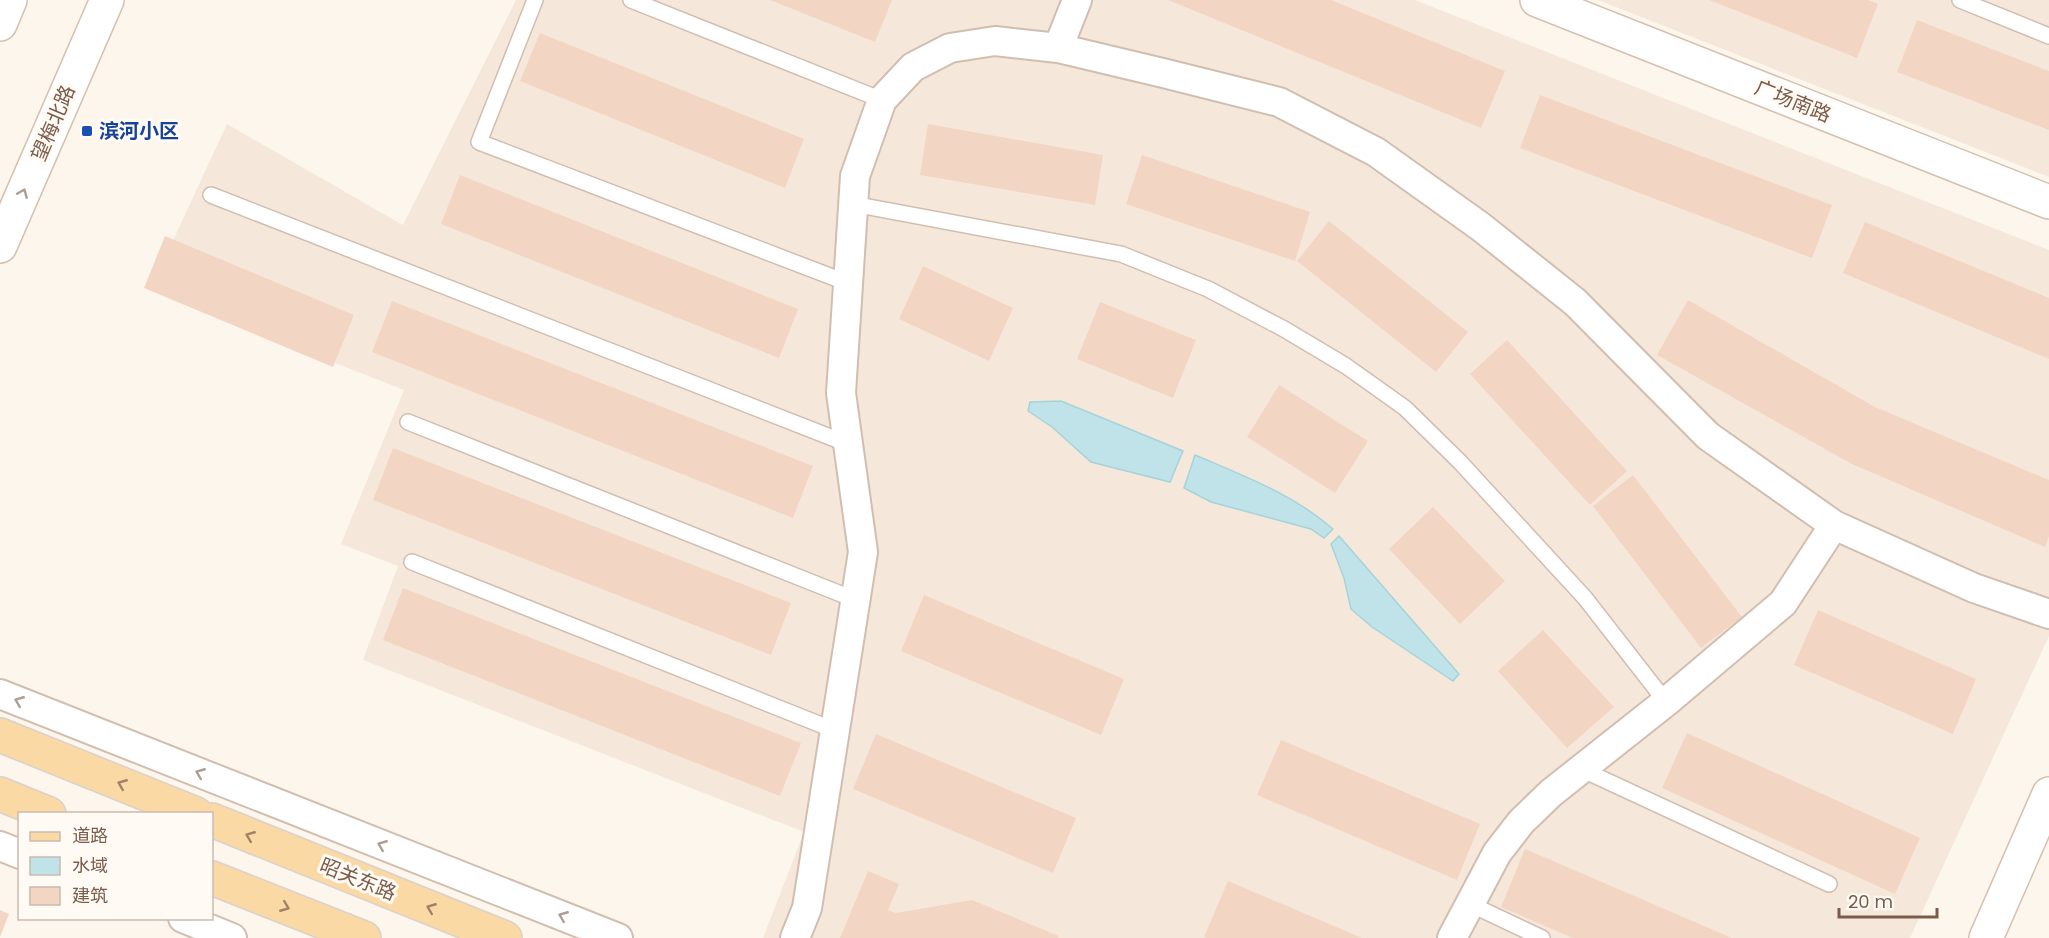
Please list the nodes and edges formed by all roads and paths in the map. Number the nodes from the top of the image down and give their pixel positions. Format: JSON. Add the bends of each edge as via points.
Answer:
{"nodes":[{"id":1,"x":10,"y":0,"type":"edge"},
{"id":2,"x":107,"y":0,"type":"edge"},
{"id":3,"x":535,"y":0,"type":"edge"},
{"id":4,"x":631,"y":0,"type":"edge"},
{"id":5,"x":1077,"y":0,"type":"edge"},
{"id":6,"x":1537,"y":0,"type":"edge"},
{"id":7,"x":1960,"y":0,"type":"edge"},
{"id":8,"x":0,"y":24,"type":"edge"},
{"id":9,"x":2049,"y":36,"type":"edge"},
{"id":10,"x":1058,"y":48,"type":"junction"},
{"id":11,"x":882,"y":100,"type":"junction"},
{"id":12,"x":211,"y":195,"type":"dead end"},
{"id":13,"x":2049,"y":202,"type":"edge"},
{"id":14,"x":853,"y":204,"type":"junction"},
{"id":15,"x":0,"y":246,"type":"edge"},
{"id":16,"x":848,"y":283,"type":"junction"},
{"id":17,"x":408,"y":422,"type":"dead end"},
{"id":18,"x":848,"y":444,"type":"junction"},
{"id":19,"x":1834,"y":525,"type":"junction"},
{"id":20,"x":412,"y":561,"type":"dead end"},
{"id":21,"x":856,"y":600,"type":"junction"},
{"id":22,"x":2049,"y":614,"type":"edge"},
{"id":23,"x":0,"y":694,"type":"edge"},
{"id":24,"x":1666,"y":702,"type":"junction"},
{"id":25,"x":834,"y":729,"type":"junction"},
{"id":26,"x":0,"y":735,"type":"edge"},
{"id":27,"x":1581,"y":769,"type":"junction"},
{"id":28,"x":0,"y":794,"type":"edge"},
{"id":29,"x":2049,"y":794,"type":"edge"},
{"id":30,"x":46,"y":812,"type":"edge"},
{"id":31,"x":192,"y":812,"type":"edge"},
{"id":32,"x":213,"y":820,"type":"edge"},
{"id":33,"x":0,"y":846,"type":"edge"},
{"id":34,"x":18,"y":853,"type":"edge"},
{"id":35,"x":213,"y":878,"type":"edge"},
{"id":36,"x":1828,"y":884,"type":"dead end"},
{"id":37,"x":1470,"y":904,"type":"junction"},
{"id":38,"x":188,"y":920,"type":"edge"},
{"id":39,"x":464,"y":930,"type":"edge"},
{"id":40,"x":232,"y":938,"type":"edge"},
{"id":41,"x":364,"y":938,"type":"edge"},
{"id":42,"x":505,"y":938,"type":"edge"},
{"id":43,"x":618,"y":938,"type":"edge"},
{"id":44,"x":795,"y":938,"type":"edge"},
{"id":45,"x":1452,"y":938,"type":"edge"},
{"id":46,"x":1542,"y":938,"type":"edge"},
{"id":47,"x":1986,"y":938,"type":"edge"}],
"edges":[{"from":1,"to":8,"type":"street"},
{"from":15,"to":2,"type":"street","name":"望梅北路","one_way":true},
{"from":3,"to":16,"type":"lane","via":[[479,142]]},
{"from":4,"to":11,"type":"lane"},
{"from":5,"to":10,"type":"street"},
{"from":6,"to":13,"type":"street","name":"广场南路"},
{"from":7,"to":9,"type":"lane"},
{"from":10,"to":11,"type":"street","via":[[995,41],[950,48],[913,67]]},
{"from":10,"to":19,"type":"street","via":[[1279,102],[1376,152],[1481,227],[1575,302],[1708,436]]},
{"from":11,"to":14,"type":"street","via":[[855,176]]},
{"from":12,"to":18,"type":"lane"},
{"from":14,"to":16,"type":"street"},
{"from":14,"to":24,"type":"lane","via":[[1121,254],[1208,289],[1347,366],[1405,408],[1475,478],[1585,598]]},
{"from":16,"to":18,"type":"street","via":[[841,393]]},
{"from":17,"to":21,"type":"lane"},
{"from":18,"to":21,"type":"street","via":[[863,552]]},
{"from":19,"to":22,"type":"street","via":[[1974,588]]},
{"from":19,"to":24,"type":"street","via":[[1783,603]]},
{"from":20,"to":25,"type":"lane"},
{"from":21,"to":25,"type":"street"},
{"from":43,"to":23,"type":"street","one_way":true},
{"from":24,"to":27,"type":"street"},
{"from":25,"to":44,"type":"street","via":[[807,908]]},
{"from":31,"to":26,"type":"main road","one_way":true},
{"from":27,"to":36,"type":"lane"},
{"from":27,"to":37,"type":"street","via":[[1521,822],[1497,853]]},
{"from":28,"to":30,"type":"main road"},
{"from":29,"to":47,"type":"street"},
{"from":39,"to":32,"type":"main road","name":"昭关东路","one_way":true},
{"from":33,"to":34,"type":"street"},
{"from":35,"to":41,"type":"main road","one_way":true},
{"from":37,"to":45,"type":"street"},
{"from":37,"to":46,"type":"lane"},
{"from":38,"to":40,"type":"street"},
{"from":39,"to":42,"type":"main road","name":"昭关东路"}]}
